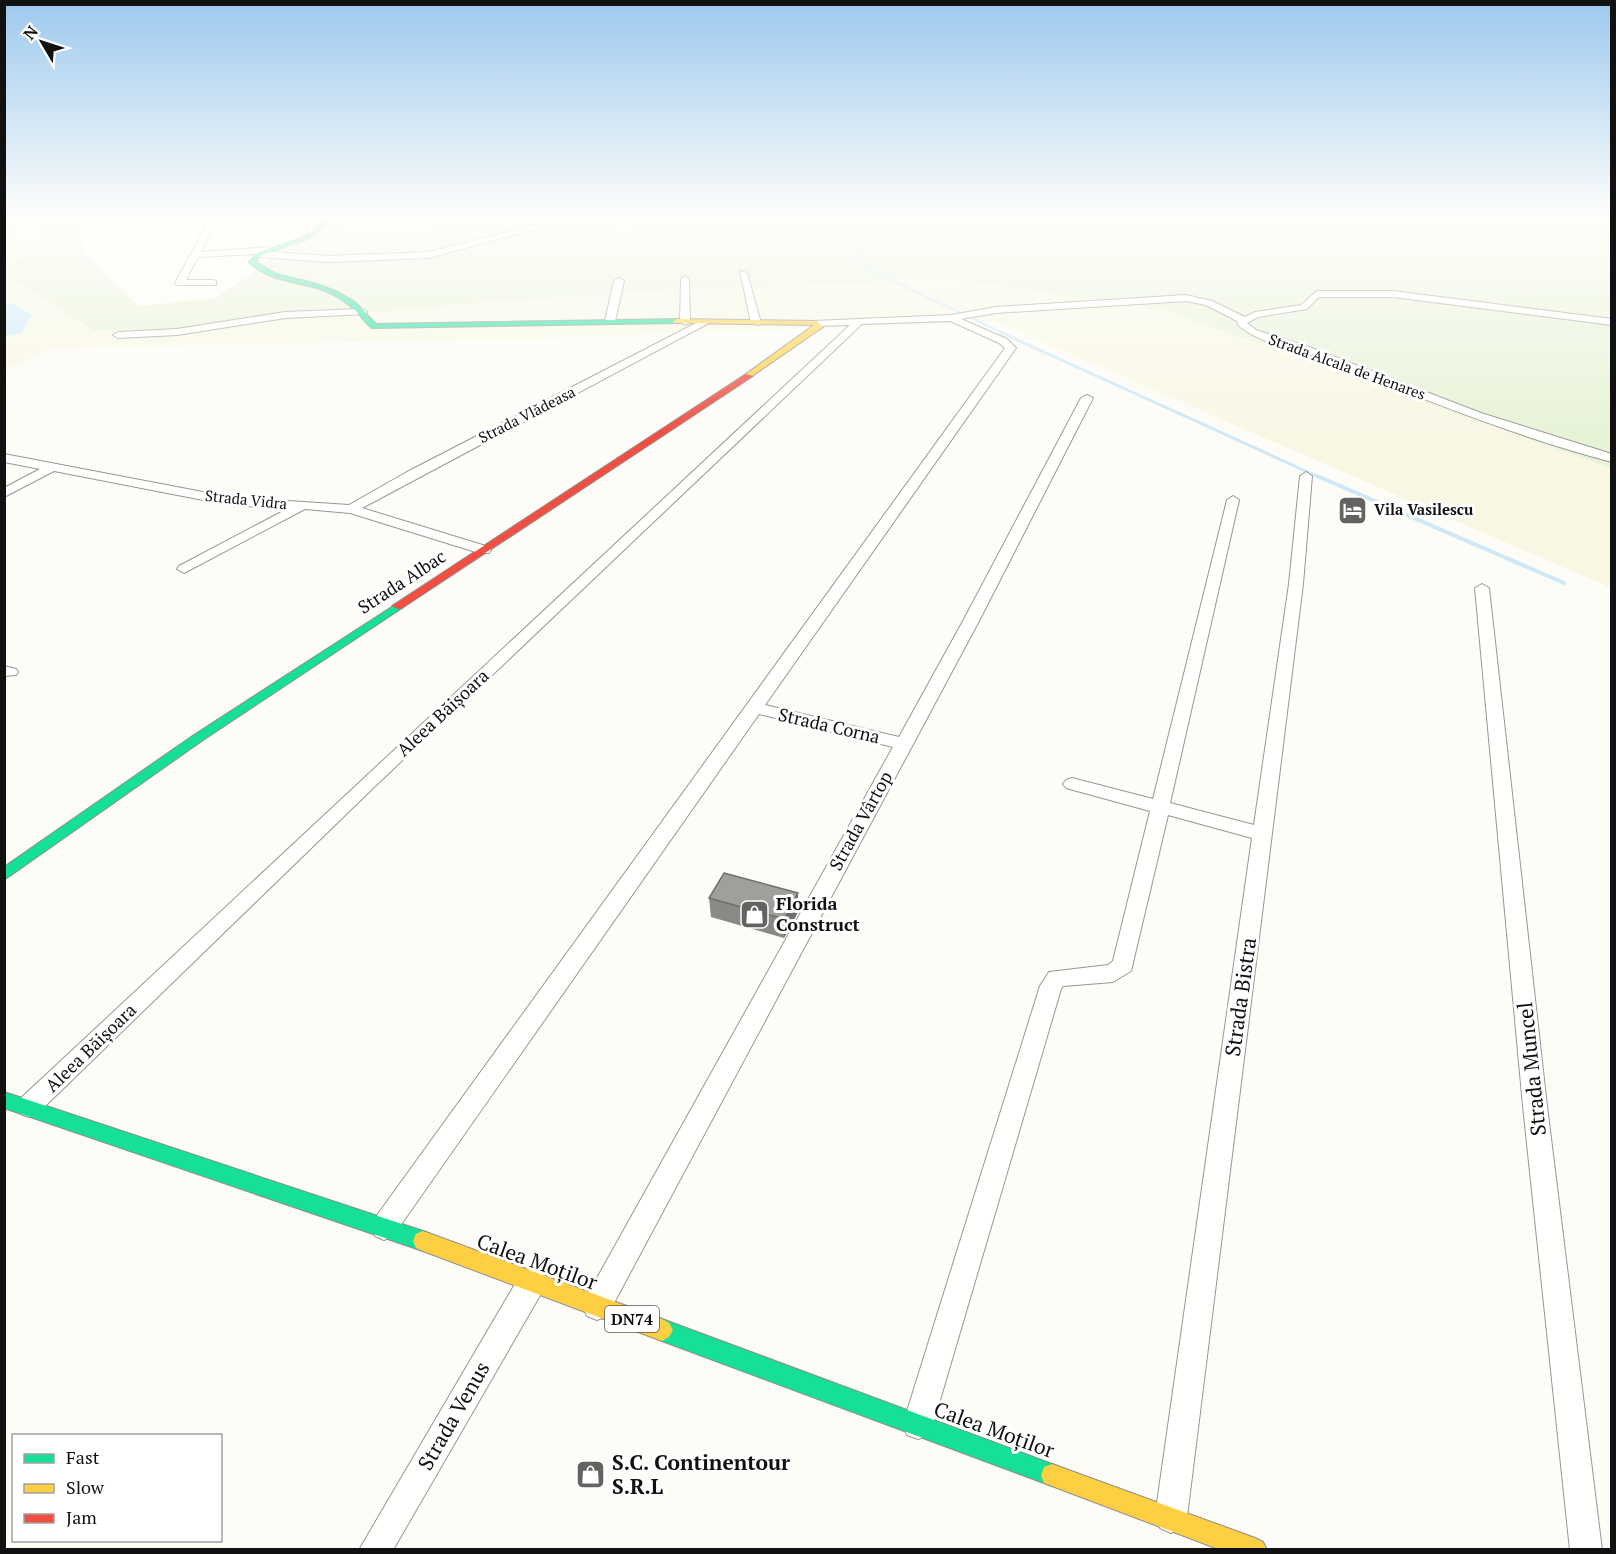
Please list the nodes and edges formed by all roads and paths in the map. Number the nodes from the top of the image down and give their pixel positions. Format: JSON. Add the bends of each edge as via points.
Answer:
{"nodes":[{"id":1,"x":324,"y":291,"type":"edge"},
{"id":2,"x":617,"y":291,"type":"edge"},
{"id":3,"x":685,"y":291,"type":"edge"},
{"id":4,"x":748,"y":291,"type":"edge"},
{"id":5,"x":362,"y":312,"type":"junction"},
{"id":6,"x":953,"y":317,"type":"junction"},
{"id":7,"x":1243,"y":320,"type":"junction"},
{"id":8,"x":610,"y":321,"type":"junction"},
{"id":9,"x":685,"y":322,"type":"junction"},
{"id":10,"x":704,"y":322,"type":"junction"},
{"id":11,"x":756,"y":322,"type":"junction"},
{"id":12,"x":859,"y":322,"type":"junction"},
{"id":13,"x":1611,"y":322,"type":"edge"},
{"id":14,"x":816,"y":323,"type":"junction"},
{"id":15,"x":118,"y":335,"type":"dead end"},
{"id":16,"x":1087,"y":398,"type":"dead end"},
{"id":17,"x":4,"y":458,"type":"edge"},
{"id":18,"x":1611,"y":458,"type":"edge"},
{"id":19,"x":53,"y":467,"type":"junction"},
{"id":20,"x":1306,"y":476,"type":"dead end"},
{"id":21,"x":4,"y":493,"type":"edge"},
{"id":22,"x":1233,"y":500,"type":"dead end"},
{"id":23,"x":305,"y":505,"type":"junction"},
{"id":24,"x":351,"y":509,"type":"junction"},
{"id":25,"x":484,"y":550,"type":"junction"},
{"id":26,"x":184,"y":569,"type":"dead end"},
{"id":27,"x":1482,"y":588,"type":"dead end"},
{"id":28,"x":754,"y":708,"type":"junction"},
{"id":29,"x":903,"y":744,"type":"junction"},
{"id":30,"x":1072,"y":783,"type":"dead end"},
{"id":31,"x":1158,"y":806,"type":"junction"},
{"id":32,"x":1263,"y":834,"type":"junction"},
{"id":33,"x":4,"y":875,"type":"edge"},
{"id":34,"x":4,"y":1100,"type":"edge"},
{"id":35,"x":29,"y":1106,"type":"junction"},
{"id":36,"x":384,"y":1227,"type":"junction"},
{"id":37,"x":532,"y":1282,"type":"junction"},
{"id":38,"x":597,"y":1306,"type":"junction"},
{"id":39,"x":918,"y":1424,"type":"junction"},
{"id":40,"x":1171,"y":1517,"type":"junction"},
{"id":41,"x":375,"y":1550,"type":"edge"},
{"id":42,"x":1255,"y":1550,"type":"edge"},
{"id":43,"x":1586,"y":1550,"type":"edge"}],
"edges":[{"from":1,"to":5,"type":"street","via":[[345,298]]},
{"from":2,"to":8,"type":"street"},
{"from":3,"to":9,"type":"street"},
{"from":4,"to":11,"type":"street"},
{"from":5,"to":8,"type":"street","via":[[367,323],[384,327]]},
{"from":5,"to":15,"type":"street","via":[[291,314],[173,333]]},
{"from":6,"to":7,"type":"street","via":[[1012,309],[1186,298],[1209,303]]},
{"from":6,"to":12,"type":"street"},
{"from":6,"to":28,"type":"street","via":[[1003,340],[1011,348]]},
{"from":7,"to":13,"type":"street","name":"Strada Alcala de Henares","via":[[1299,309],[1317,294],[1373,292]]},
{"from":7,"to":18,"type":"street","name":"Strada Alcala de Henares","via":[[1241,323],[1252,332],[1477,415]]},
{"from":8,"to":9,"type":"street"},
{"from":9,"to":10,"type":"street"},
{"from":10,"to":11,"type":"street"},
{"from":10,"to":24,"type":"street","name":"Strada Vlădeasa"},
{"from":11,"to":14,"type":"street"},
{"from":12,"to":14,"type":"street"},
{"from":12,"to":35,"type":"street","name":"Aleea Băișoara"},
{"from":14,"to":25,"type":"street","name":"Strada Albac","via":[[819,327],[715,400]]},
{"from":16,"to":29,"type":"street","name":"Strada Vârtop"},
{"from":17,"to":19,"type":"street","name":"Strada Vidra"},
{"from":19,"to":21,"type":"street"},
{"from":19,"to":23,"type":"street","name":"Strada Vidra","via":[[230,501]]},
{"from":20,"to":32,"type":"street","name":"Strada Bistra"},
{"from":22,"to":31,"type":"street"},
{"from":23,"to":24,"type":"street","name":"Strada Vidra"},
{"from":23,"to":26,"type":"street"},
{"from":24,"to":25,"type":"street","name":"Strada Vidra"},
{"from":25,"to":33,"type":"street","name":"Strada Albac","via":[[262,694]]},
{"from":27,"to":43,"type":"street","name":"Strada Muncel"},
{"from":28,"to":29,"type":"street","name":"Strada Corna"},
{"from":28,"to":36,"type":"street"},
{"from":29,"to":38,"type":"street","name":"Strada Vârtop"},
{"from":30,"to":31,"type":"street"},
{"from":31,"to":32,"type":"street"},
{"from":31,"to":39,"type":"street","via":[[1122,965],[1113,973],[1057,978],[1051,986]]},
{"from":32,"to":40,"type":"street","name":"Strada Bistra"},
{"from":34,"to":35,"type":"street","name":"Calea Moților","number":"DN74"},
{"from":35,"to":36,"type":"street","name":"Calea Moților","number":"DN74"},
{"from":36,"to":37,"type":"street","name":"Calea Moților","number":"DN74"},
{"from":37,"to":38,"type":"street","name":"Calea Moților","number":"DN74"},
{"from":37,"to":41,"type":"street","name":"Strada Venus"},
{"from":38,"to":39,"type":"street","name":"Calea Moților","number":"DN74"},
{"from":39,"to":40,"type":"street","name":"Calea Moților","number":"DN74"},
{"from":40,"to":42,"type":"street","name":"Calea Moților","number":"DN74"}]}
